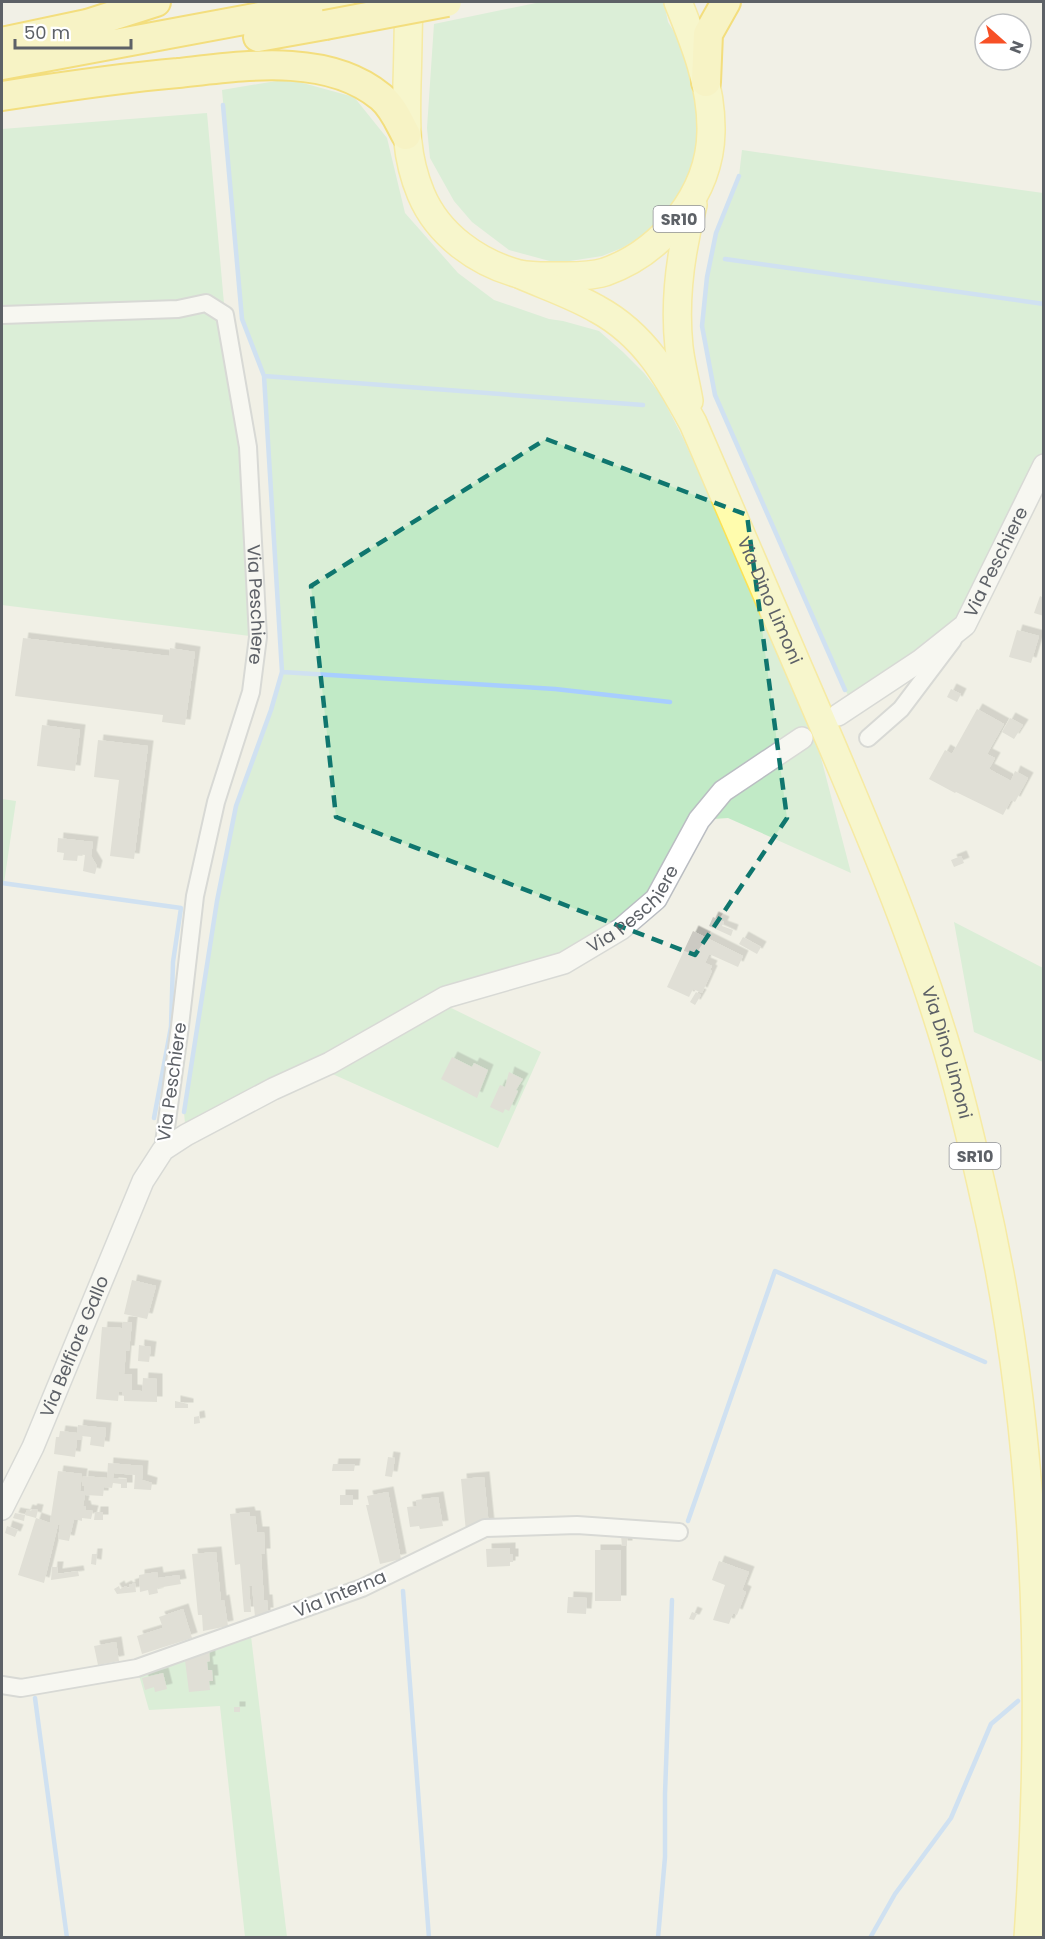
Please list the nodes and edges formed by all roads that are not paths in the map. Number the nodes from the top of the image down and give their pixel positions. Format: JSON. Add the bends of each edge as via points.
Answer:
{"nodes":[{"id":1,"x":156,"y":2,"type":"edge"},
{"id":2,"x":409,"y":2,"type":"edge"},
{"id":3,"x":447,"y":2,"type":"edge"},
{"id":4,"x":678,"y":2,"type":"edge"},
{"id":5,"x":726,"y":2,"type":"edge"},
{"id":6,"x":330,"y":10,"type":"edge"},
{"id":7,"x":2,"y":42,"type":"edge"},
{"id":8,"x":2,"y":65,"type":"edge"},
{"id":9,"x":2,"y":82,"type":"edge"},
{"id":10,"x":706,"y":82,"type":"junction"},
{"id":11,"x":2,"y":96,"type":"edge"},
{"id":12,"x":406,"y":135,"type":"junction"},
{"id":13,"x":696,"y":191,"type":"junction"},
{"id":14,"x":521,"y":275,"type":"junction"},
{"id":15,"x":2,"y":315,"type":"edge"},
{"id":16,"x":693,"y":423,"type":"junction"},
{"id":17,"x":1044,"y":465,"type":"edge"},
{"id":18,"x":965,"y":626,"type":"junction"},
{"id":19,"x":838,"y":715,"type":"dead end"},
{"id":20,"x":802,"y":738,"type":"dead end"},
{"id":21,"x":868,"y":738,"type":"dead end"},
{"id":22,"x":163,"y":1150,"type":"junction"},
{"id":23,"x":143,"y":1181,"type":"joint"},
{"id":24,"x":2,"y":1509,"type":"edge"},
{"id":25,"x":679,"y":1533,"type":"dead end"},
{"id":26,"x":2,"y":1685,"type":"edge"},
{"id":27,"x":1028,"y":1938,"type":"edge"}],
"edges":[{"from":1,"to":7,"type":"highway","via":[[87,24]]},
{"from":2,"to":12,"type":"main road","number":"SR10"},
{"from":3,"to":6,"type":"highway","bridge":true},
{"from":4,"to":10,"type":"main road","number":"SR10"},
{"from":5,"to":10,"type":"highway","via":[[708,34]]},
{"from":6,"to":8,"type":"highway"},
{"from":6,"to":9,"type":"highway","via":[[55,75]]},
{"from":10,"to":13,"type":"main road","number":"SR10","via":[[711,134]]},
{"from":11,"to":12,"type":"highway","via":[[132,77],[257,65],[291,66],[326,71],[365,86],[382,98]]},
{"from":12,"to":14,"type":"main road","number":"SR10","via":[[421,195],[436,221],[472,254]]},
{"from":13,"to":14,"type":"main road","number":"SR10","via":[[666,233],[621,265],[583,276]]},
{"from":13,"to":16,"type":"main road","number":"SR10","via":[[685,234],[678,302],[679,346]]},
{"from":14,"to":16,"type":"main road","number":"SR10","via":[[597,308],[621,325],[657,360]]},
{"from":15,"to":22,"type":"street","name":"Via Peschiere","via":[[178,309],[206,303],[225,315],[248,447],[258,637],[251,692],[216,802],[195,896]]},
{"from":16,"to":27,"type":"main road","name":"Via Dino Limoni","number":"SR10","via":[[844,774],[919,963],[941,1027],[993,1234],[1025,1432],[1038,1601],[1038,1815]]},
{"from":17,"to":18,"type":"street","name":"Via Peschiere"},
{"from":18,"to":19,"type":"street","name":"Via Peschiere"},
{"from":18,"to":21,"type":"street","name":"Via Peschiere","via":[[901,710]]},
{"from":20,"to":22,"type":"street","name":"Via Peschiere","via":[[723,791],[699,820],[656,899],[621,929],[564,963],[446,997]]},
{"from":22,"to":23,"type":"street","name":"Via Peschiere"},
{"from":23,"to":24,"type":"street","name":"Via Belfiore Gallo","via":[[33,1447]]},
{"from":25,"to":26,"type":"street","name":"Via Interna","via":[[577,1526],[485,1528],[362,1588],[137,1668],[21,1688]]}]}
